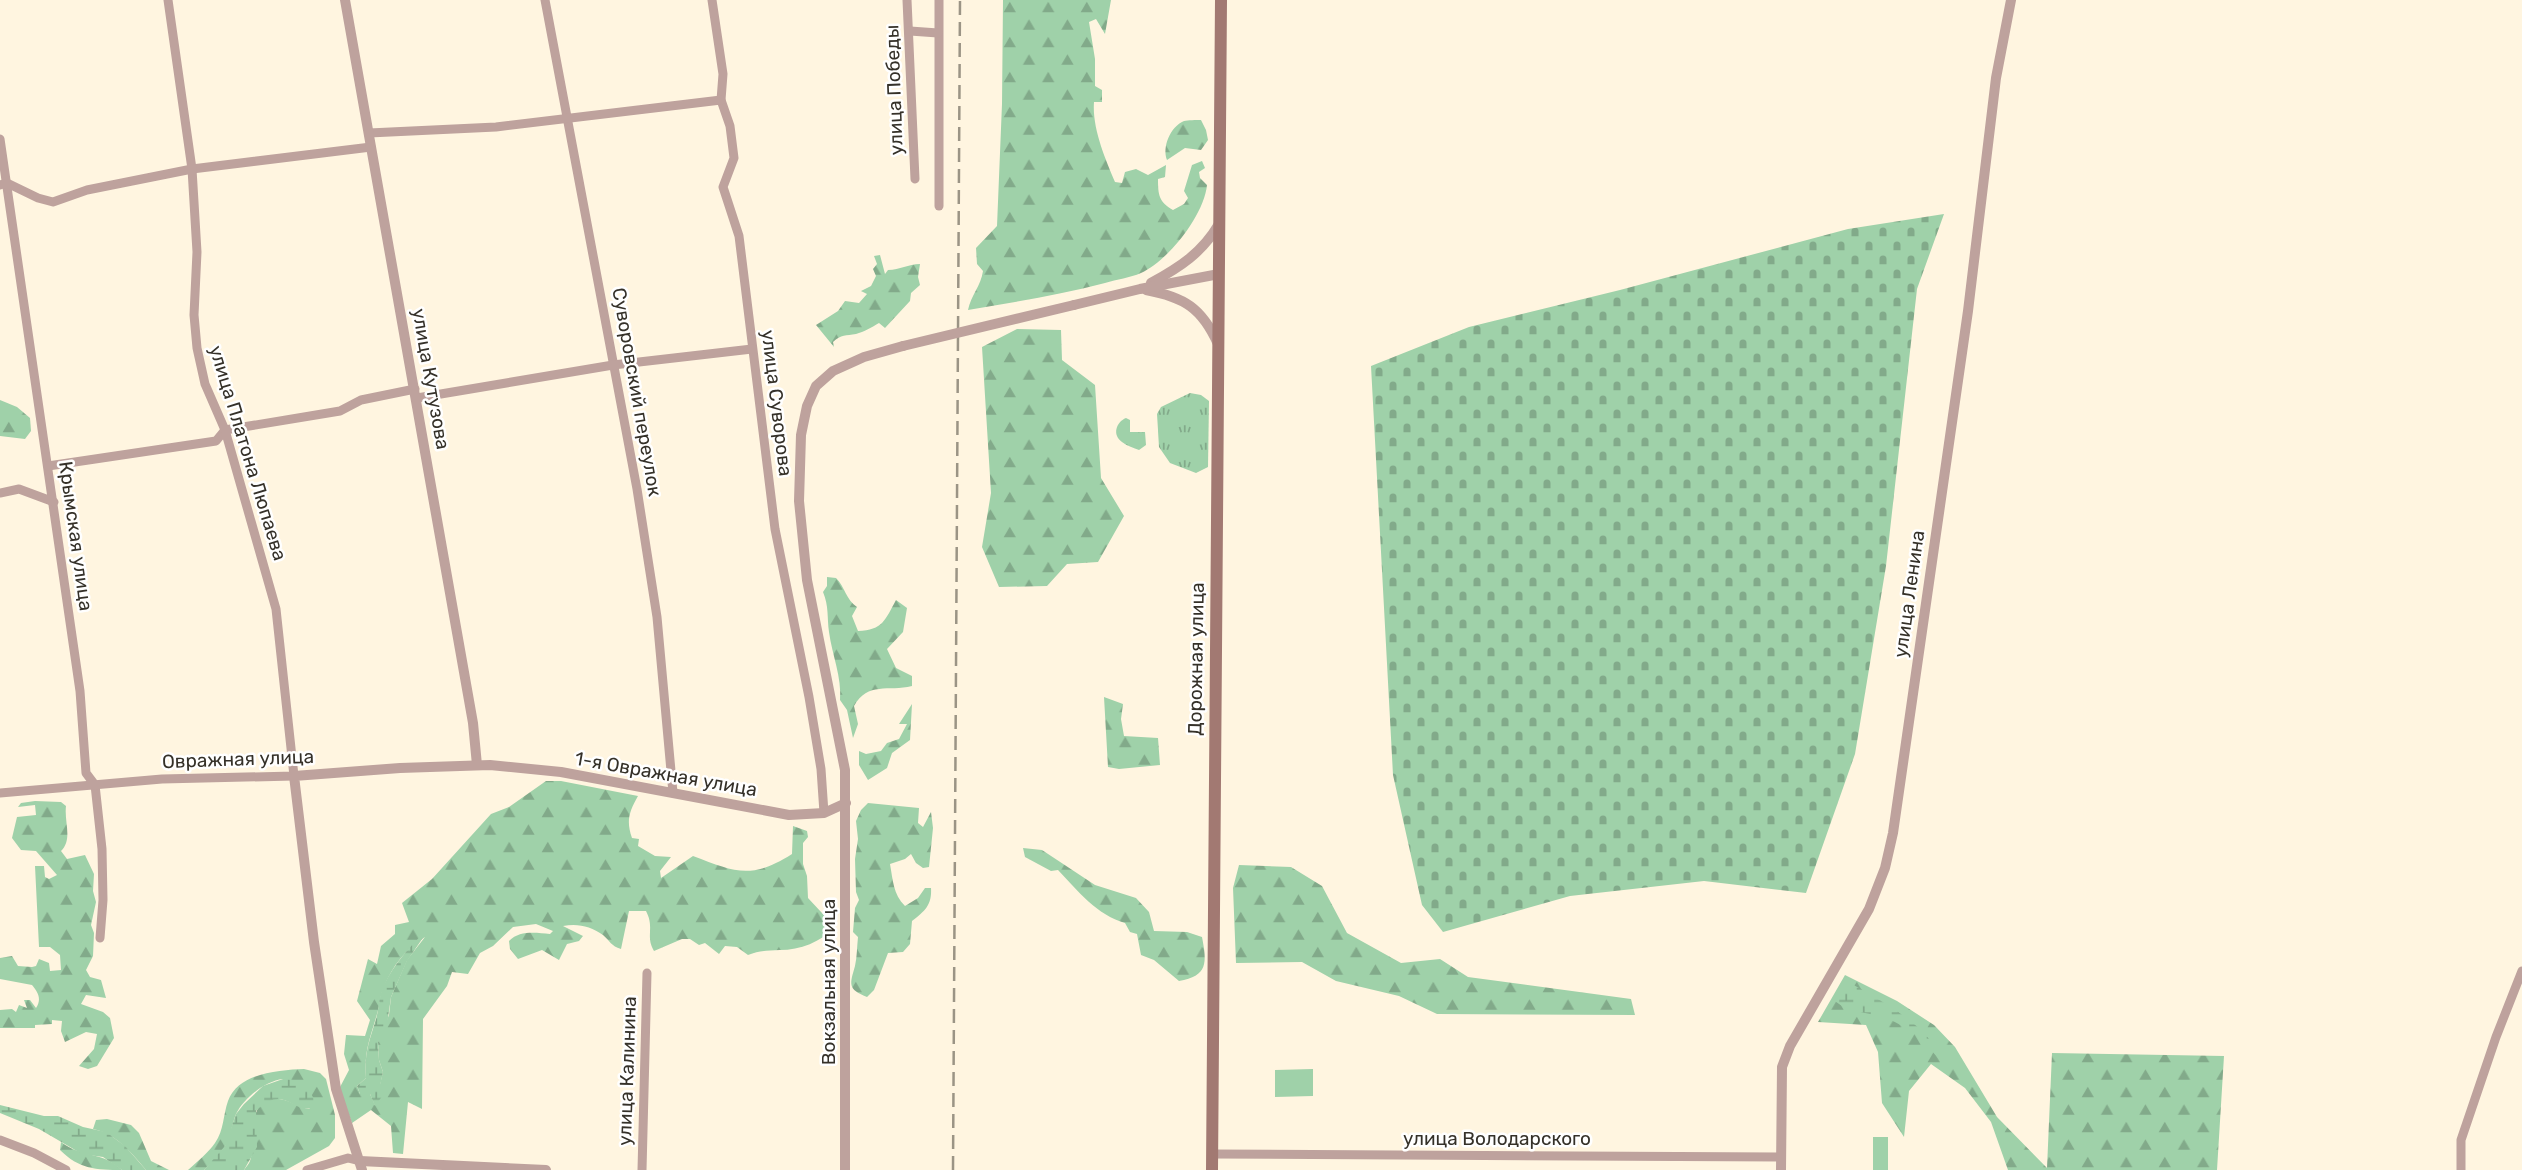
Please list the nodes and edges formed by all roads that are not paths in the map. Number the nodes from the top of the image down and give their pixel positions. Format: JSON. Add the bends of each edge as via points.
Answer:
{"nodes":[{"id":1,"x":168,"y":0,"type":"edge"},
{"id":2,"x":345,"y":0,"type":"edge"},
{"id":3,"x":545,"y":0,"type":"edge"},
{"id":4,"x":712,"y":0,"type":"edge"},
{"id":5,"x":907,"y":0,"type":"edge"},
{"id":6,"x":939,"y":0,"type":"edge"},
{"id":7,"x":1221,"y":0,"type":"edge"},
{"id":8,"x":2011,"y":0,"type":"edge"},
{"id":9,"x":910,"y":31,"type":"junction"},
{"id":10,"x":939,"y":33,"type":"junction"},
{"id":11,"x":721,"y":100,"type":"junction"},
{"id":12,"x":567,"y":117,"type":"junction"},
{"id":13,"x":369,"y":133,"type":"junction"},
{"id":14,"x":0,"y":139,"type":"edge"},
{"id":15,"x":371,"y":147,"type":"junction"},
{"id":16,"x":192,"y":169,"type":"junction"},
{"id":17,"x":915,"y":179,"type":"dead end"},
{"id":18,"x":4,"y":184,"type":"edge"},
{"id":19,"x":939,"y":206,"type":"dead end"},
{"id":20,"x":1219,"y":224,"type":"junction"},
{"id":21,"x":1219,"y":274,"type":"junction"},
{"id":22,"x":1140,"y":289,"type":"junction"},
{"id":23,"x":1219,"y":347,"type":"junction"},
{"id":24,"x":752,"y":349,"type":"junction"},
{"id":25,"x":613,"y":365,"type":"junction"},
{"id":26,"x":416,"y":393,"type":"junction"},
{"id":27,"x":226,"y":430,"type":"junction"},
{"id":28,"x":48,"y":466,"type":"junction"},
{"id":29,"x":0,"y":493,"type":"edge"},
{"id":30,"x":54,"y":502,"type":"junction"},
{"id":31,"x":477,"y":765,"type":"junction"},
{"id":32,"x":295,"y":776,"type":"junction"},
{"id":33,"x":95,"y":785,"type":"junction"},
{"id":34,"x":0,"y":793,"type":"edge"},
{"id":35,"x":673,"y":793,"type":"junction"},
{"id":36,"x":845,"y":799,"type":"junction"},
{"id":37,"x":824,"y":813,"type":"junction"},
{"id":38,"x":100,"y":938,"type":"dead end"},
{"id":39,"x":2522,"y":971,"type":"edge"},
{"id":40,"x":648,"y":973,"type":"dead end"},
{"id":41,"x":0,"y":1140,"type":"edge"},
{"id":42,"x":1212,"y":1154,"type":"junction"},
{"id":43,"x":1781,"y":1157,"type":"junction"},
{"id":44,"x":361,"y":1166,"type":"edge"},
{"id":45,"x":66,"y":1170,"type":"edge"},
{"id":46,"x":307,"y":1170,"type":"edge"},
{"id":47,"x":546,"y":1170,"type":"edge"},
{"id":48,"x":642,"y":1170,"type":"edge"},
{"id":49,"x":845,"y":1170,"type":"edge"},
{"id":50,"x":1212,"y":1170,"type":"edge"},
{"id":51,"x":1781,"y":1170,"type":"edge"},
{"id":52,"x":2460,"y":1170,"type":"edge"}],
"edges":[{"from":1,"to":16,"type":"street","name":"улица Платона Люпаева"},
{"from":2,"to":13,"type":"street","name":"улица Кутузова"},
{"from":3,"to":12,"type":"street","name":"Суворовский переулок"},
{"from":4,"to":11,"type":"street","name":"улица Суворова","via":[[723,74]]},
{"from":5,"to":9,"type":"street","name":"улица Победы"},
{"from":6,"to":10,"type":"street"},
{"from":7,"to":20,"type":"main road","name":"Дорожная улица"},
{"from":8,"to":43,"type":"street","name":"улица Ленина","via":[[1996,78],[1968,311],[1893,833],[1869,909],[1782,1066]]},
{"from":9,"to":10,"type":"street"},
{"from":9,"to":17,"type":"street","name":"улица Победы"},
{"from":10,"to":19,"type":"street"},
{"from":11,"to":12,"type":"street"},
{"from":11,"to":24,"type":"street","name":"улица Суворова","via":[[734,158],[723,187],[739,236]]},
{"from":12,"to":13,"type":"street","via":[[496,127]]},
{"from":12,"to":25,"type":"street","name":"Суворовский переулок"},
{"from":13,"to":15,"type":"street","name":"улица Кутузова"},
{"from":14,"to":18,"type":"street","name":"Крымская улица"},
{"from":15,"to":16,"type":"street"},
{"from":15,"to":26,"type":"street","name":"улица Кутузова"},
{"from":16,"to":18,"type":"street","via":[[88,190],[53,202]]},
{"from":16,"to":27,"type":"street","name":"улица Платона Люпаева","via":[[197,348],[205,384]]},
{"from":18,"to":28,"type":"street","name":"Крымская улица"},
{"from":20,"to":21,"type":"main road","name":"Дорожная улица"},
{"from":20,"to":22,"type":"street","via":[[1196,255]]},
{"from":21,"to":22,"type":"street"},
{"from":21,"to":23,"type":"main road","name":"Дорожная улица"},
{"from":22,"to":23,"type":"street","via":[[1184,301],[1210,327]]},
{"from":22,"to":36,"type":"street","name":"Вокзальная улица","bridge":true,"via":[[864,357],[833,371],[816,386],[801,435],[799,501],[807,580],[845,770]]},
{"from":23,"to":42,"type":"main road","name":"Дорожная улица"},
{"from":24,"to":25,"type":"street"},
{"from":24,"to":37,"type":"street","name":"улица Суворова","via":[[775,529],[809,696]]},
{"from":25,"to":26,"type":"street"},
{"from":25,"to":35,"type":"street","name":"Суворовский переулок","via":[[657,617]]},
{"from":26,"to":27,"type":"street","via":[[361,400],[340,411]]},
{"from":26,"to":31,"type":"street","name":"улица Кутузова"},
{"from":27,"to":28,"type":"street","via":[[216,441]]},
{"from":27,"to":32,"type":"street","name":"улица Платона Люпаева","via":[[276,609]]},
{"from":28,"to":30,"type":"street","name":"Крымская улица"},
{"from":29,"to":30,"type":"street","via":[[19,489]]},
{"from":30,"to":33,"type":"street","name":"Крымская улица","via":[[80,691],[86,773]]},
{"from":31,"to":32,"type":"street","name":"Овражная улица"},
{"from":31,"to":35,"type":"street","name":"1-я Овражная улица","via":[[561,772]]},
{"from":32,"to":33,"type":"street","name":"Овражная улица"},
{"from":32,"to":44,"type":"street","name":"улица Платона Люпаева","via":[[336,1089]]},
{"from":33,"to":34,"type":"street","name":"Овражная улица"},
{"from":33,"to":38,"type":"street","name":"Крымская улица","via":[[102,849]]},
{"from":35,"to":37,"type":"street","name":"1-я Овражная улица","via":[[789,815]]},
{"from":36,"to":37,"type":"street","name":"1-я Овражная улица"},
{"from":36,"to":49,"type":"street","name":"Вокзальная улица"},
{"from":39,"to":52,"type":"street","via":[[2461,1140]]},
{"from":40,"to":48,"type":"street","name":"улица Калинина"},
{"from":41,"to":45,"type":"street"},
{"from":42,"to":43,"type":"street","name":"улица Володарского"},
{"from":42,"to":50,"type":"main road","name":"Дорожная улица"},
{"from":43,"to":51,"type":"street","name":"улица Ленина"},
{"from":44,"to":46,"type":"street","via":[[348,1158]]},
{"from":44,"to":47,"type":"street"}]}
